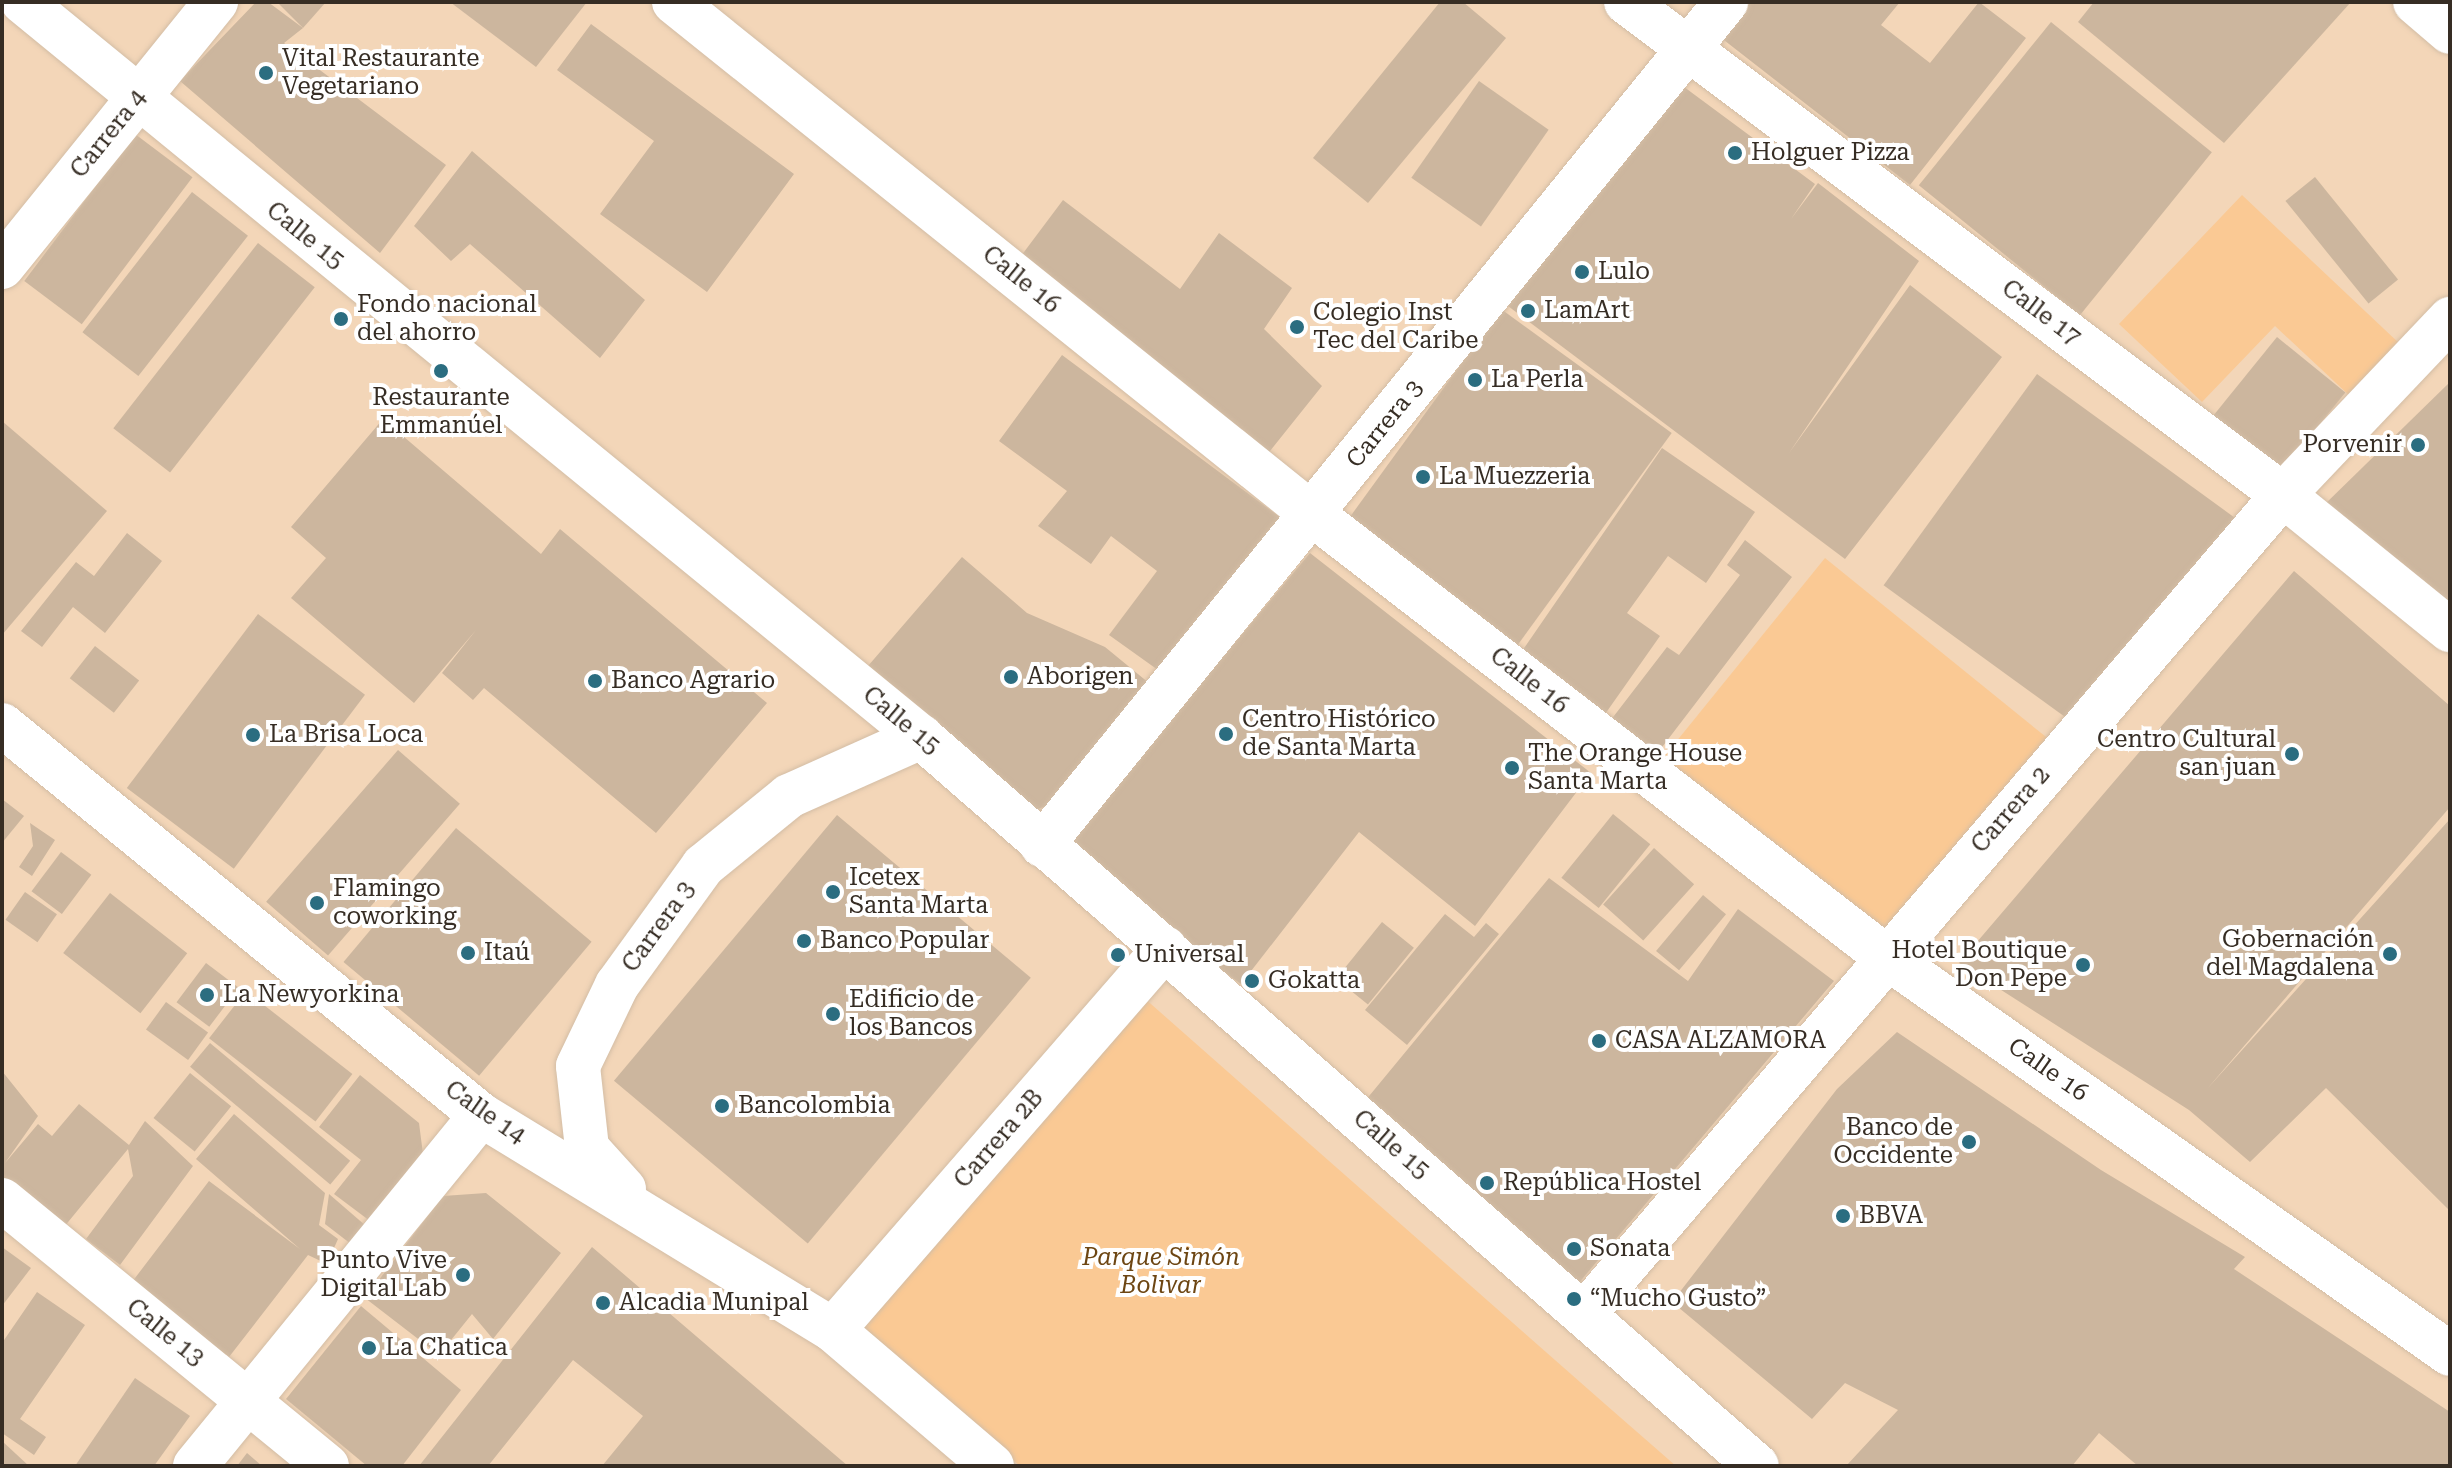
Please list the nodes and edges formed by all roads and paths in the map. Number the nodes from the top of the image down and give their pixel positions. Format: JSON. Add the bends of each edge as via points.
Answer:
{"nodes":[{"id":1,"x":23,"y":2,"type":"edge"},
{"id":2,"x":216,"y":2,"type":"edge"},
{"id":3,"x":674,"y":2,"type":"edge"},
{"id":4,"x":1626,"y":2,"type":"edge"},
{"id":5,"x":1726,"y":2,"type":"edge"},
{"id":6,"x":2415,"y":2,"type":"edge"},
{"id":7,"x":2450,"y":32,"type":"edge"},
{"id":8,"x":1692,"y":50,"type":"junction"},
{"id":9,"x":137,"y":99,"type":"junction"},
{"id":10,"x":2,"y":267,"type":"edge"},
{"id":11,"x":2450,"y":319,"type":"edge"},
{"id":12,"x":2283,"y":495,"type":"junction"},
{"id":13,"x":1312,"y":514,"type":"junction"},
{"id":14,"x":2450,"y":630,"type":"edge"},
{"id":15,"x":2,"y":725,"type":"edge"},
{"id":16,"x":921,"y":737,"type":"junction"},
{"id":17,"x":1042,"y":845,"type":"junction"},
{"id":18,"x":1165,"y":948,"type":"junction"},
{"id":19,"x":1885,"y":956,"type":"junction"},
{"id":20,"x":481,"y":1115,"type":"junction"},
{"id":21,"x":2,"y":1200,"type":"edge"},
{"id":22,"x":644,"y":1212,"type":"junction"},
{"id":23,"x":1585,"y":1313,"type":"junction"},
{"id":24,"x":833,"y":1330,"type":"junction"},
{"id":25,"x":2450,"y":1354,"type":"edge"},
{"id":26,"x":247,"y":1401,"type":"junction"},
{"id":27,"x":195,"y":1466,"type":"edge"},
{"id":28,"x":327,"y":1466,"type":"edge"},
{"id":29,"x":992,"y":1466,"type":"edge"},
{"id":30,"x":1757,"y":1466,"type":"edge"}],
"edges":[{"from":1,"to":9,"type":"street","name":"Calle 15"},
{"from":2,"to":9,"type":"street","name":"Carrera 4"},
{"from":3,"to":13,"type":"street","name":"Calle 16"},
{"from":4,"to":8,"type":"street","name":"Calle 17"},
{"from":5,"to":8,"type":"street","name":"Carrera 3"},
{"from":6,"to":7,"type":"street"},
{"from":8,"to":12,"type":"street","name":"Calle 17"},
{"from":8,"to":13,"type":"street","name":"Carrera 3"},
{"from":9,"to":10,"type":"street","name":"Carrera 4"},
{"from":9,"to":16,"type":"street","name":"Calle 15"},
{"from":11,"to":12,"type":"street","name":"Carrera 2"},
{"from":12,"to":14,"type":"street","name":"Calle 17"},
{"from":12,"to":19,"type":"street","name":"Carrera 2"},
{"from":13,"to":17,"type":"street","name":"Carrera 3"},
{"from":13,"to":19,"type":"street","name":"Calle 16"},
{"from":15,"to":20,"type":"street","name":"Calle 14"},
{"from":16,"to":17,"type":"street","name":"Calle 15"},
{"from":16,"to":22,"type":"street","name":"Carrera 3","via":[[777,806],[703,866],[617,985],[578,1066],[587,1148]]},
{"from":17,"to":18,"type":"street","name":"Calle 15"},
{"from":18,"to":23,"type":"street","name":"Calle 15"},
{"from":18,"to":24,"type":"street","name":"Carrera 2B"},
{"from":19,"to":23,"type":"street","name":"Carrera 2"},
{"from":19,"to":25,"type":"street","name":"Calle 16"},
{"from":20,"to":22,"type":"street","name":"Calle 14"},
{"from":20,"to":26,"type":"street"},
{"from":21,"to":26,"type":"street","name":"Calle 13"},
{"from":22,"to":24,"type":"street","name":"Calle 14"},
{"from":23,"to":30,"type":"street","name":"Calle 15"},
{"from":24,"to":29,"type":"street","name":"Calle 14"},
{"from":26,"to":27,"type":"street"},
{"from":26,"to":28,"type":"street","name":"Calle 13"}]}
